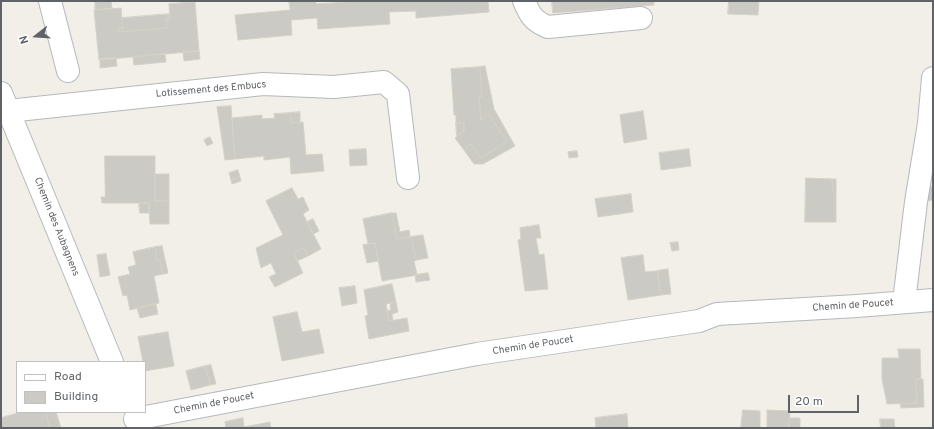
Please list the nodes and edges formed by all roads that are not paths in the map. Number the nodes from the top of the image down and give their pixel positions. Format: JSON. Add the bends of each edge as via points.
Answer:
{"nodes":[{"id":1,"x":50,"y":1,"type":"edge"},
{"id":2,"x":524,"y":1,"type":"edge"},
{"id":3,"x":641,"y":18,"type":"dead end"},
{"id":4,"x":68,"y":71,"type":"dead end"},
{"id":5,"x":933,"y":78,"type":"edge"},
{"id":6,"x":4,"y":102,"type":"edge"},
{"id":7,"x":408,"y":178,"type":"dead end"},
{"id":8,"x":933,"y":300,"type":"edge"},
{"id":9,"x":904,"y":302,"type":"junction"},
{"id":10,"x":112,"y":361,"type":"edge"},
{"id":11,"x":135,"y":420,"type":"edge"}],
"edges":[{"from":1,"to":4,"type":"street"},
{"from":2,"to":3,"type":"street","via":[[538,24],[548,27]]},
{"from":5,"to":9,"type":"street"},
{"from":6,"to":7,"type":"street","name":"Lotissement des Embucs","via":[[263,84],[334,87],[384,82],[398,94]]},
{"from":6,"to":10,"type":"street","name":"Chemin des Aubagnens"},
{"from":8,"to":9,"type":"street","name":"Chemin de Poucet"},
{"from":9,"to":11,"type":"street","name":"Chemin de Poucet","via":[[717,314],[699,321],[477,354]]}]}
